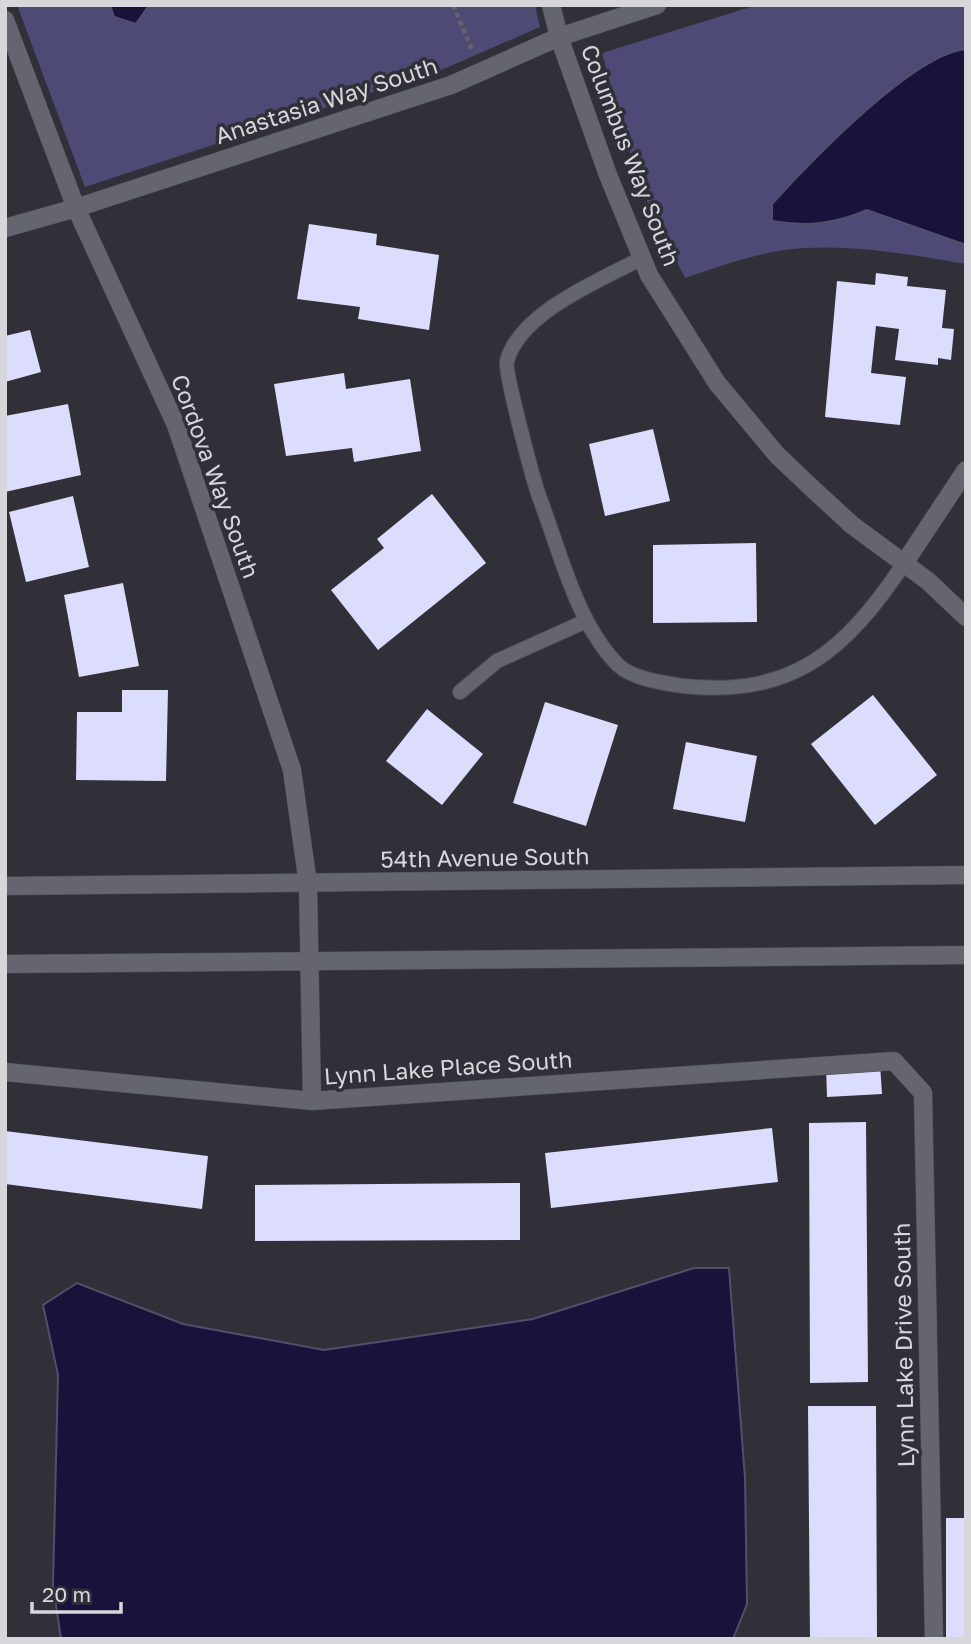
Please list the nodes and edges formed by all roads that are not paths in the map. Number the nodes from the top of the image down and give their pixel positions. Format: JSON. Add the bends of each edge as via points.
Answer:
{"nodes":[{"id":1,"x":551,"y":5,"type":"edge"},
{"id":2,"x":657,"y":5,"type":"edge"},
{"id":3,"x":5,"y":20,"type":"edge"},
{"id":4,"x":559,"y":37,"type":"junction"},
{"id":5,"x":76,"y":208,"type":"junction"},
{"id":6,"x":5,"y":228,"type":"edge"},
{"id":7,"x":642,"y":258,"type":"junction"},
{"id":8,"x":966,"y":470,"type":"edge"},
{"id":9,"x":903,"y":565,"type":"junction"},
{"id":10,"x":966,"y":617,"type":"edge"},
{"id":11,"x":586,"y":621,"type":"junction"},
{"id":12,"x":460,"y":692,"type":"dead end"},
{"id":13,"x":966,"y":875,"type":"edge"},
{"id":14,"x":309,"y":884,"type":"junction"},
{"id":15,"x":5,"y":886,"type":"edge"},
{"id":16,"x":966,"y":955,"type":"edge"},
{"id":17,"x":311,"y":963,"type":"junction"},
{"id":18,"x":5,"y":964,"type":"edge"},
{"id":19,"x":894,"y":1061,"type":"joint"},
{"id":20,"x":5,"y":1072,"type":"edge"},
{"id":21,"x":312,"y":1101,"type":"junction"},
{"id":22,"x":934,"y":1639,"type":"edge"}],
"edges":[{"from":1,"to":4,"type":"street","name":"Columbus Way South"},
{"from":2,"to":4,"type":"street","name":"Anastasia Way South"},
{"from":3,"to":5,"type":"street","name":"Cordova Way South"},
{"from":4,"to":5,"type":"street","name":"Anastasia Way South","via":[[451,85]]},
{"from":4,"to":7,"type":"street","name":"Columbus Way South"},
{"from":5,"to":6,"type":"street","name":"Anastasia Way South"},
{"from":5,"to":14,"type":"street","name":"Cordova Way South","via":[[176,425],[292,770]]},
{"from":7,"to":9,"type":"street","name":"Columbus Way South","via":[[718,383],[777,455]]},
{"from":7,"to":11,"type":"lane","via":[[554,305],[516,340],[505,363],[530,472]]},
{"from":8,"to":9,"type":"street"},
{"from":9,"to":10,"type":"street","name":"Columbus Way South","via":[[928,581]]},
{"from":9,"to":11,"type":"lane","via":[[876,605],[827,655],[765,684],[711,689],[658,683],[620,667]]},
{"from":11,"to":12,"type":"lane","via":[[497,661]]},
{"from":13,"to":14,"type":"street","name":"54th Avenue South"},
{"from":14,"to":15,"type":"street","name":"54th Avenue South"},
{"from":14,"to":17,"type":"street"},
{"from":16,"to":17,"type":"street"},
{"from":17,"to":18,"type":"street"},
{"from":17,"to":21,"type":"street"},
{"from":19,"to":21,"type":"street","name":"Lynn Lake Place South"},
{"from":19,"to":22,"type":"street","name":"Lynn Lake Drive South","via":[[923,1093]]},
{"from":20,"to":21,"type":"street","name":"Lynn Lake Place South"}]}
